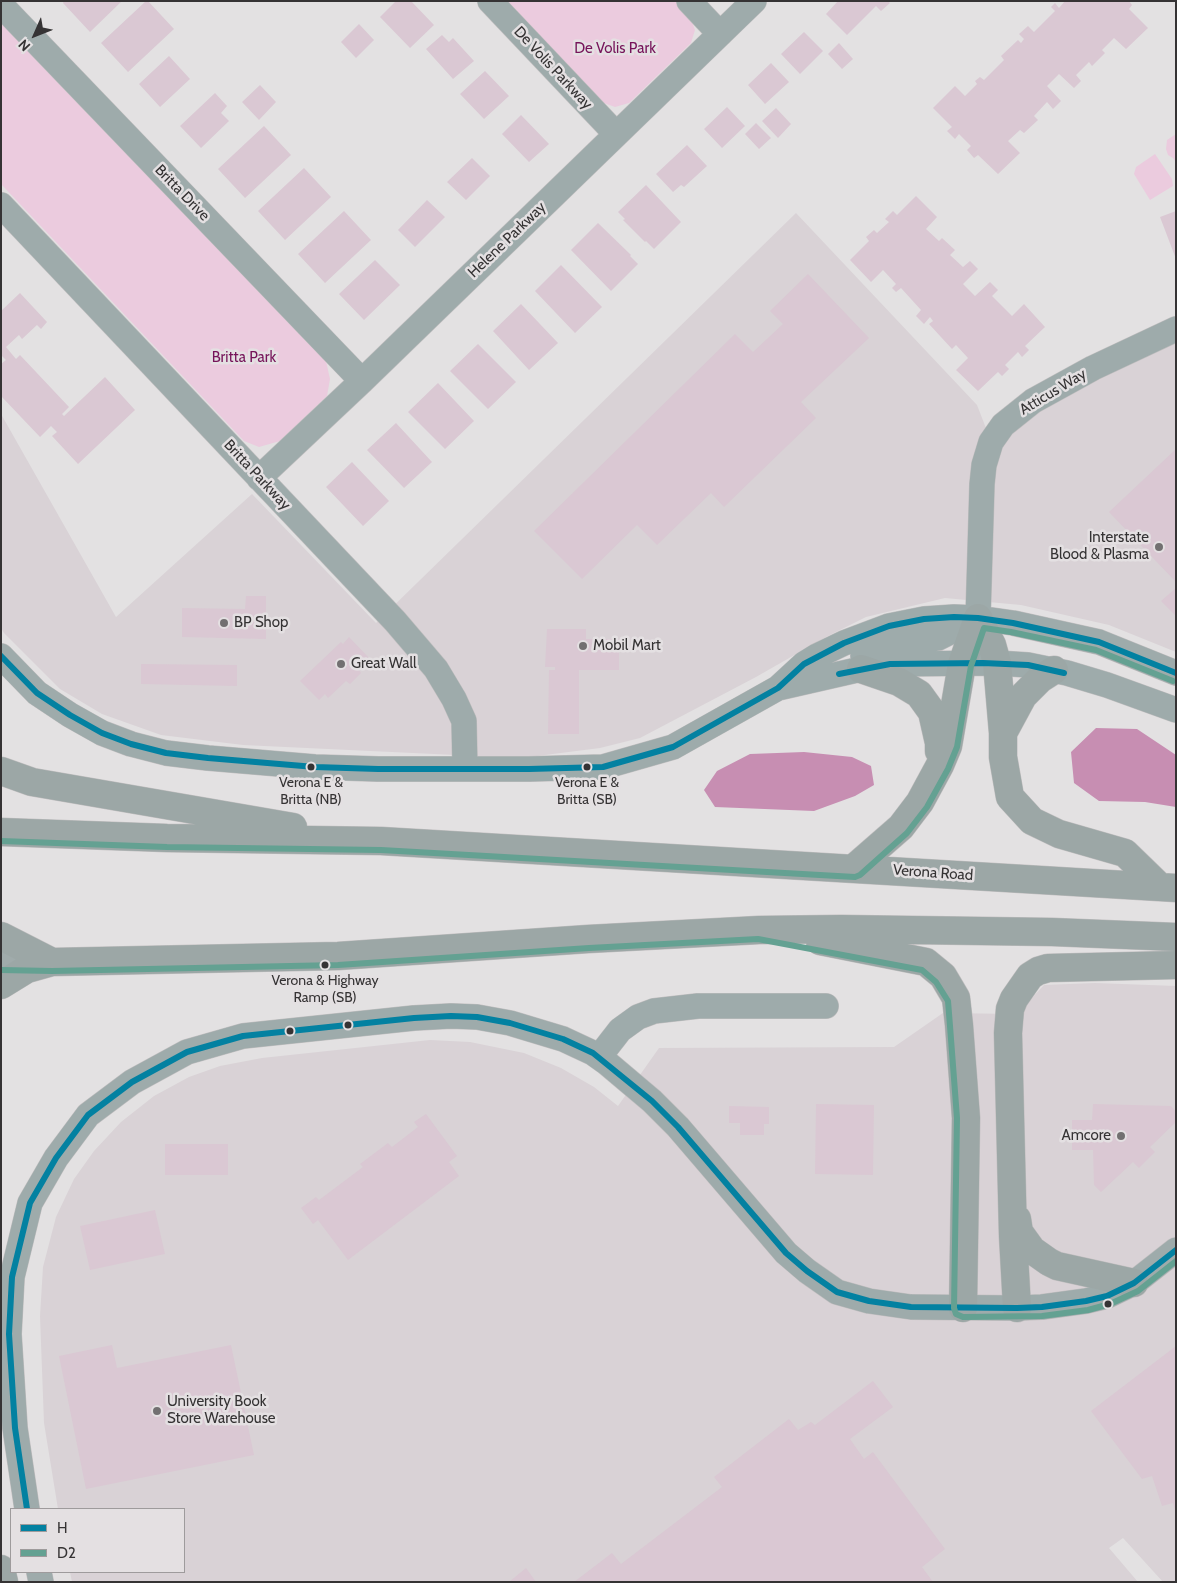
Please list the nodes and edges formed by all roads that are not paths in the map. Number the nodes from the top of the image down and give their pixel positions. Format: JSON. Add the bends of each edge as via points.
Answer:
{"nodes":[{"id":1,"x":490,"y":1,"type":"edge"},
{"id":2,"x":689,"y":1,"type":"edge"},
{"id":3,"x":754,"y":1,"type":"edge"},
{"id":4,"x":1,"y":5,"type":"edge"},
{"id":5,"x":720,"y":34,"type":"junction"},
{"id":6,"x":616,"y":134,"type":"junction"},
{"id":7,"x":1,"y":205,"type":"edge"},
{"id":8,"x":1176,"y":330,"type":"edge"},
{"id":9,"x":362,"y":381,"type":"junction"},
{"id":10,"x":259,"y":478,"type":"junction"},
{"id":11,"x":978,"y":618,"type":"junction"},
{"id":12,"x":1,"y":656,"type":"edge"},
{"id":13,"x":997,"y":663,"type":"junction"},
{"id":14,"x":962,"y":664,"type":"junction"},
{"id":15,"x":861,"y":669,"type":"junction"},
{"id":16,"x":1054,"y":670,"type":"junction"},
{"id":17,"x":1176,"y":673,"type":"edge"},
{"id":18,"x":828,"y":676,"type":"junction"},
{"id":19,"x":778,"y":688,"type":"junction"},
{"id":20,"x":1176,"y":710,"type":"edge"},
{"id":21,"x":1003,"y":734,"type":"junction"},
{"id":22,"x":940,"y":765,"type":"junction"},
{"id":23,"x":465,"y":770,"type":"junction"},
{"id":24,"x":1,"y":771,"type":"edge"},
{"id":25,"x":1,"y":832,"type":"edge"},
{"id":26,"x":381,"y":842,"type":"junction"},
{"id":27,"x":854,"y":868,"type":"junction"},
{"id":28,"x":1168,"y":888,"type":"edge"},
{"id":29,"x":759,"y":930,"type":"junction"},
{"id":30,"x":1,"y":936,"type":"edge"},
{"id":31,"x":1176,"y":937,"type":"edge"},
{"id":32,"x":1,"y":961,"type":"edge"},
{"id":33,"x":52,"y":962,"type":"junction"},
{"id":34,"x":1176,"y":965,"type":"edge"},
{"id":35,"x":1,"y":985,"type":"edge"},
{"id":36,"x":826,"y":1006,"type":"dead end"},
{"id":37,"x":599,"y":1057,"type":"junction"},
{"id":38,"x":1012,"y":1196,"type":"junction"},
{"id":39,"x":1176,"y":1250,"type":"edge"},
{"id":40,"x":1134,"y":1283,"type":"junction"},
{"id":41,"x":963,"y":1308,"type":"junction"},
{"id":42,"x":1018,"y":1308,"type":"junction"},
{"id":43,"x":27,"y":1508,"type":"edge"},
{"id":44,"x":1,"y":1569,"type":"edge"},
{"id":45,"x":4,"y":1582,"type":"edge"}],
"edges":[{"from":1,"to":6,"type":"street","name":"De Volis Parkway"},
{"from":2,"to":5,"type":"street"},
{"from":3,"to":5,"type":"street","name":"Helene Parkway"},
{"from":4,"to":9,"type":"street","name":"Britta Drive"},
{"from":5,"to":6,"type":"street","name":"Helene Parkway"},
{"from":6,"to":9,"type":"street","name":"Helene Parkway"},
{"from":7,"to":10,"type":"street","name":"Britta Parkway"},
{"from":8,"to":11,"type":"street","name":"Atticus Way","via":[[1093,368],[1033,401],[1003,425],[990,442],[982,484]]},
{"from":9,"to":10,"type":"street","name":"Helene Parkway"},
{"from":10,"to":23,"type":"street","name":"Britta Parkway","via":[[436,669],[464,721]]},
{"from":11,"to":13,"type":"highway"},
{"from":11,"to":14,"type":"highway"},
{"from":11,"to":17,"type":"street","via":[[1099,642]]},
{"from":11,"to":18,"type":"street","via":[[938,638],[872,652]]},
{"from":11,"to":19,"type":"street","via":[[924,619],[875,630],[817,656]]},
{"from":12,"to":23,"type":"street","via":[[37,693],[70,715],[102,733],[166,753],[314,767]]},
{"from":13,"to":14,"type":"street"},
{"from":13,"to":16,"type":"street"},
{"from":13,"to":21,"type":"highway"},
{"from":14,"to":15,"type":"street","via":[[890,664]]},
{"from":14,"to":22,"type":"highway","via":[[948,746]]},
{"from":15,"to":18,"type":"street"},
{"from":15,"to":22,"type":"highway","via":[[900,682],[919,694],[932,712]]},
{"from":16,"to":20,"type":"street"},
{"from":16,"to":21,"type":"highway","via":[[1023,696]]},
{"from":18,"to":19,"type":"street"},
{"from":19,"to":23,"type":"street","via":[[673,747],[603,767]]},
{"from":21,"to":28,"type":"highway","via":[[1003,757],[1010,797],[1032,821],[1059,834],[1125,853]]},
{"from":22,"to":27,"type":"highway","via":[[920,802],[901,827]]},
{"from":24,"to":26,"type":"highway","via":[[32,782]]},
{"from":25,"to":26,"type":"highway","name":"Verona Road"},
{"from":26,"to":27,"type":"highway","name":"Verona Road"},
{"from":27,"to":28,"type":"highway","name":"Verona Road"},
{"from":29,"to":31,"type":"highway","via":[[1052,932]]},
{"from":29,"to":33,"type":"highway","via":[[338,956]]},
{"from":29,"to":41,"type":"highway","via":[[926,962],[943,976],[956,998],[966,1118]]},
{"from":30,"to":33,"type":"highway"},
{"from":32,"to":33,"type":"main road"},
{"from":33,"to":35,"type":"highway","via":[[27,969]]},
{"from":34,"to":38,"type":"highway","via":[[1048,968],[1030,976],[1016,994],[1010,1010],[1008,1033]]},
{"from":36,"to":37,"type":"street","via":[[661,1009],[644,1014],[617,1032]]},
{"from":37,"to":41,"type":"street","via":[[631,1082],[678,1127],[786,1253],[837,1292],[868,1302]]},
{"from":37,"to":43,"type":"street","via":[[563,1039],[530,1028],[469,1016],[419,1017],[243,1036],[187,1052],[132,1082],[88,1115],[56,1158],[30,1203],[12,1277],[9,1334],[16,1428]]},
{"from":38,"to":40,"type":"highway","via":[[1019,1232],[1032,1250],[1057,1266]]},
{"from":38,"to":42,"type":"highway"},
{"from":39,"to":40,"type":"street"},
{"from":40,"to":42,"type":"street","via":[[1107,1296],[1086,1301]]},
{"from":41,"to":42,"type":"street"},
{"from":44,"to":45,"type":"highway"}]}
